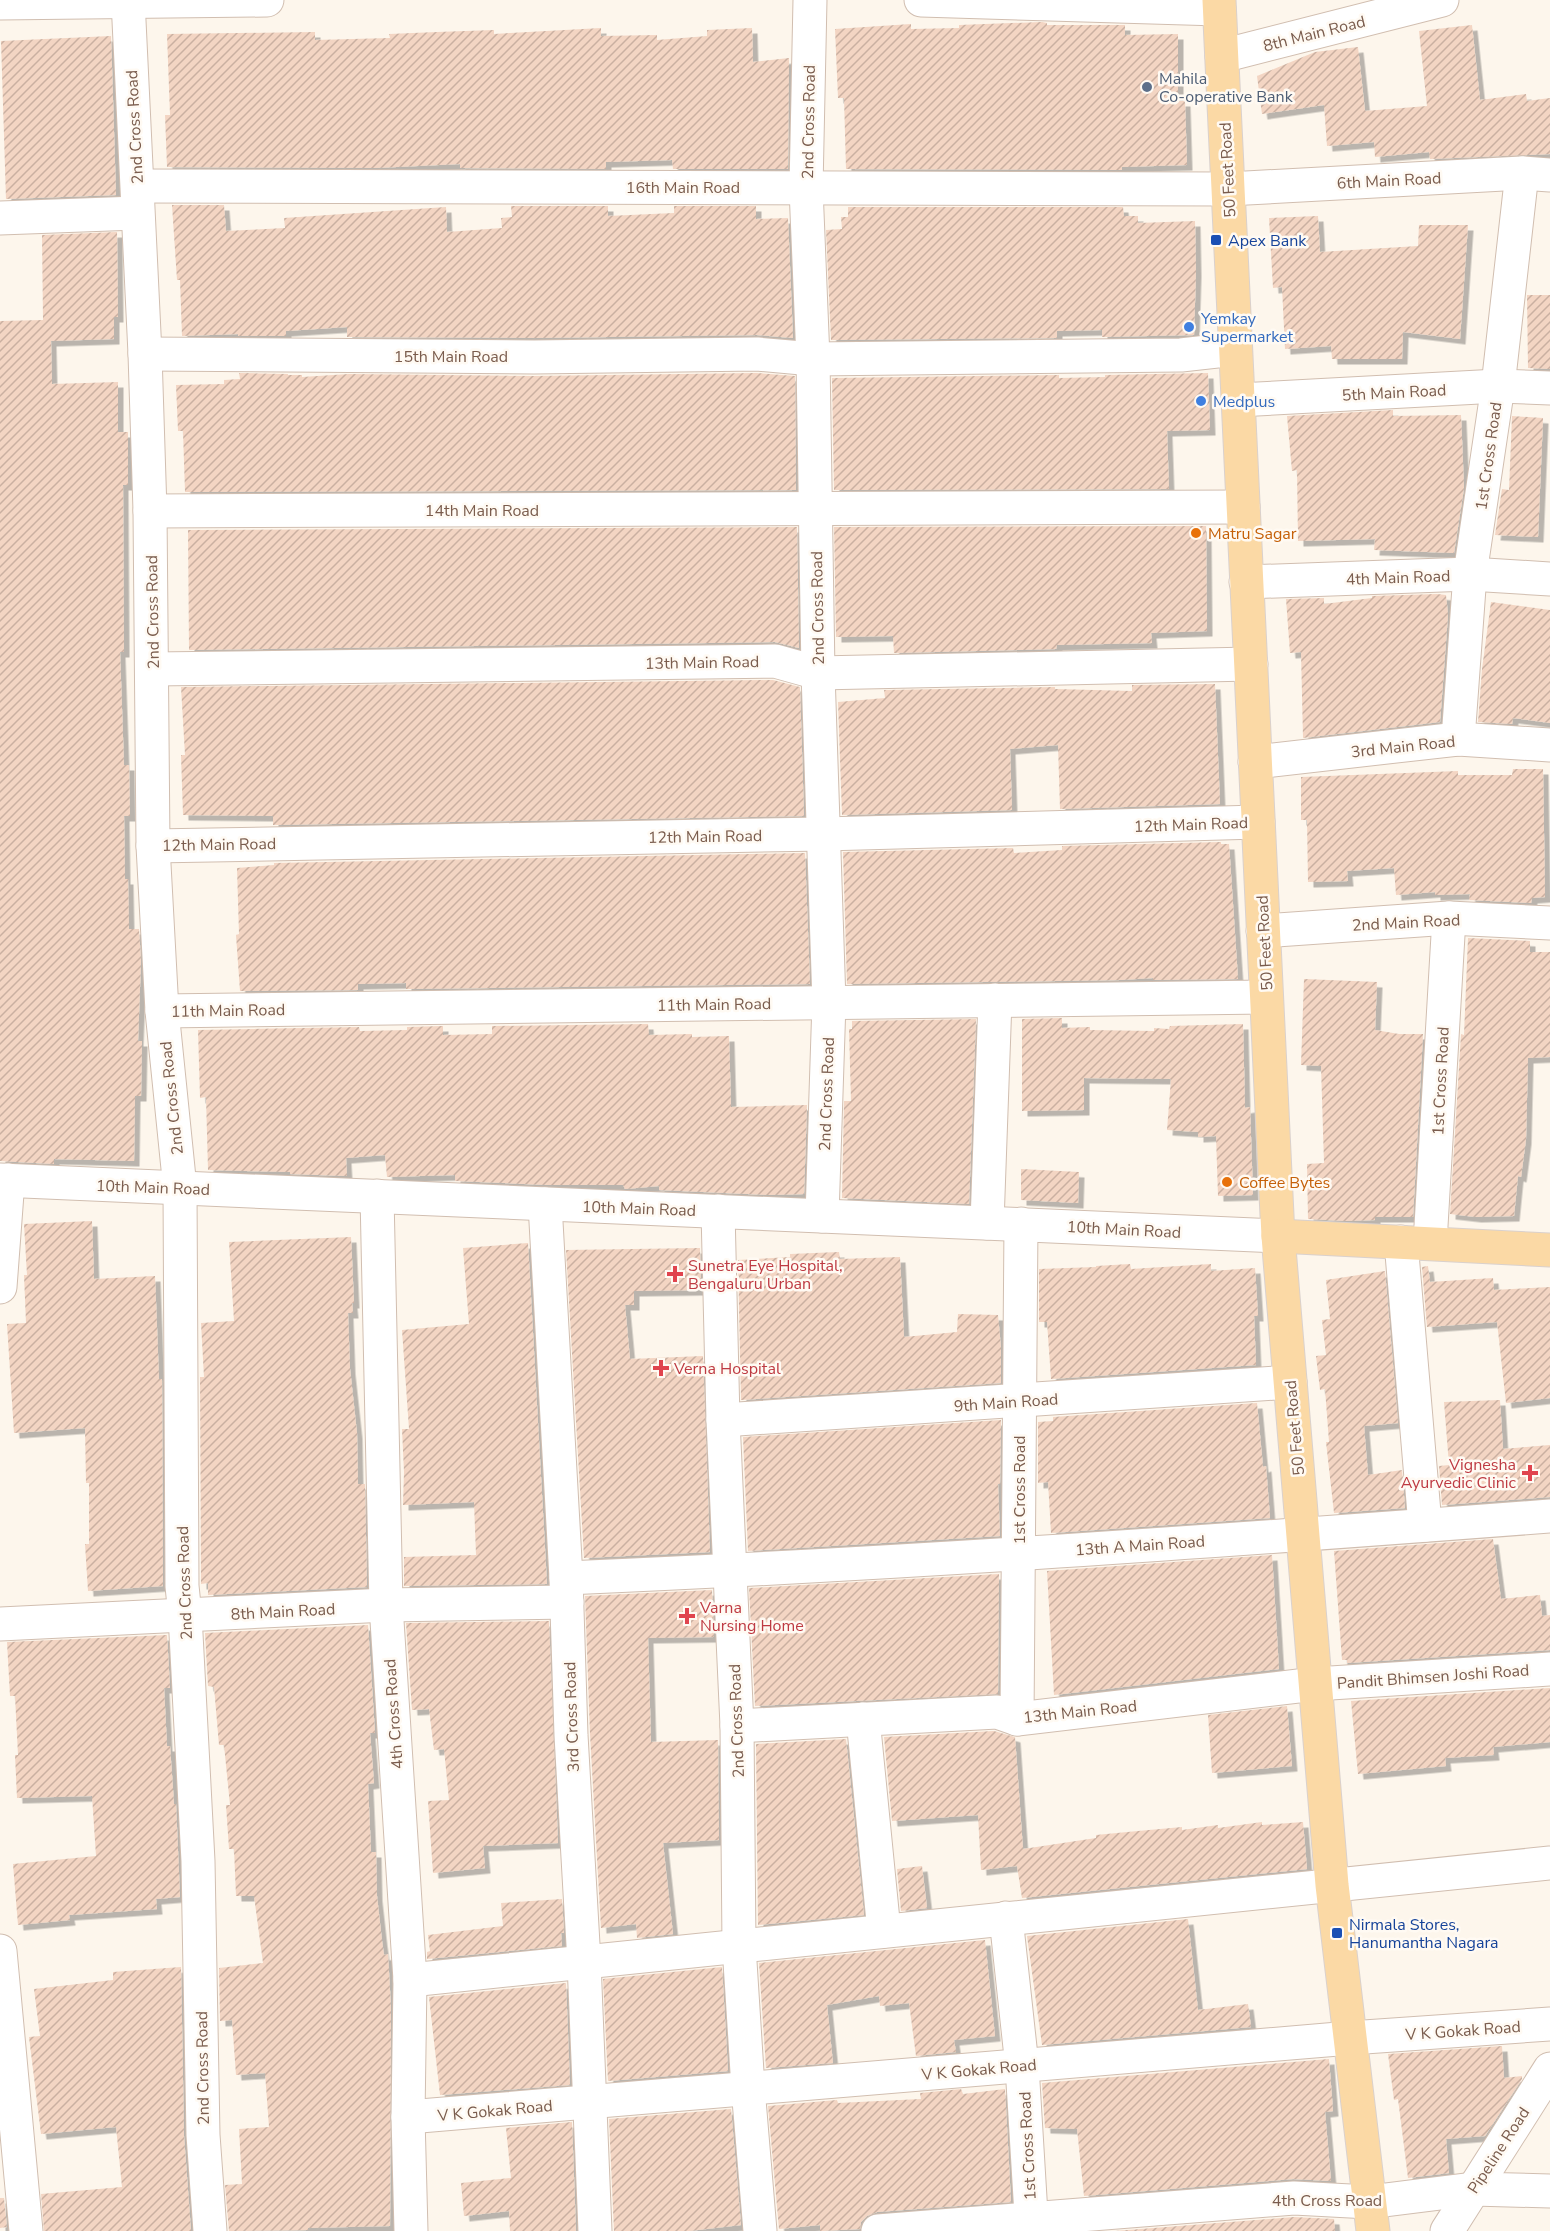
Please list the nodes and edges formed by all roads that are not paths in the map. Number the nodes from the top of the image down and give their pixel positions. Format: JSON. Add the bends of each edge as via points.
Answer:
{"nodes":[{"id":1,"x":128,"y":0,"type":"edge"},
{"id":2,"x":267,"y":0,"type":"edge"},
{"id":3,"x":810,"y":0,"type":"edge"},
{"id":4,"x":921,"y":0,"type":"edge"},
{"id":5,"x":1442,"y":0,"type":"edge"},
{"id":6,"x":0,"y":3,"type":"edge"},
{"id":7,"x":1219,"y":4,"type":"edge"},
{"id":8,"x":1222,"y":56,"type":"junction"},
{"id":9,"x":1536,"y":174,"type":"edge"},
{"id":10,"x":806,"y":188,"type":"junction"},
{"id":11,"x":1228,"y":189,"type":"junction"},
{"id":12,"x":137,"y":200,"type":"junction"},
{"id":13,"x":0,"y":218,"type":"edge"},
{"id":14,"x":1235,"y":349,"type":"junction"},
{"id":15,"x":145,"y":354,"type":"junction"},
{"id":16,"x":813,"y":359,"type":"junction"},
{"id":17,"x":1498,"y":386,"type":"junction"},
{"id":18,"x":1550,"y":388,"type":"edge"},
{"id":19,"x":1238,"y":400,"type":"junction"},
{"id":20,"x":1243,"y":507,"type":"junction"},
{"id":21,"x":814,"y":510,"type":"junction"},
{"id":22,"x":150,"y":511,"type":"junction"},
{"id":23,"x":1470,"y":574,"type":"junction"},
{"id":24,"x":1550,"y":579,"type":"edge"},
{"id":25,"x":1246,"y":582,"type":"junction"},
{"id":26,"x":1251,"y":664,"type":"junction"},
{"id":27,"x":153,"y":669,"type":"junction"},
{"id":28,"x":818,"y":673,"type":"junction"},
{"id":29,"x":1458,"y":739,"type":"junction"},
{"id":30,"x":1550,"y":744,"type":"edge"},
{"id":31,"x":1256,"y":762,"type":"junction"},
{"id":32,"x":1258,"y":822,"type":"junction"},
{"id":33,"x":824,"y":834,"type":"junction"},
{"id":34,"x":153,"y":846,"type":"junction"},
{"id":35,"x":1449,"y":918,"type":"junction"},
{"id":36,"x":1550,"y":923,"type":"edge"},
{"id":37,"x":1263,"y":931,"type":"junction"},
{"id":38,"x":1266,"y":997,"type":"junction"},
{"id":39,"x":995,"y":1000,"type":"junction"},
{"id":40,"x":829,"y":1002,"type":"junction"},
{"id":41,"x":162,"y":1011,"type":"junction"},
{"id":42,"x":4,"y":1180,"type":"edge"},
{"id":43,"x":180,"y":1188,"type":"junction"},
{"id":44,"x":377,"y":1196,"type":"junction"},
{"id":45,"x":545,"y":1204,"type":"junction"},
{"id":46,"x":718,"y":1211,"type":"junction"},
{"id":47,"x":822,"y":1216,"type":"junction"},
{"id":48,"x":987,"y":1223,"type":"junction"},
{"id":49,"x":1021,"y":1224,"type":"junction"},
{"id":50,"x":1278,"y":1236,"type":"junction"},
{"id":51,"x":1415,"y":1243,"type":"junction"},
{"id":52,"x":1550,"y":1250,"type":"edge"},
{"id":53,"x":0,"y":1287,"type":"edge"},
{"id":54,"x":1290,"y":1382,"type":"junction"},
{"id":55,"x":1019,"y":1401,"type":"junction"},
{"id":56,"x":723,"y":1420,"type":"junction"},
{"id":57,"x":1550,"y":1516,"type":"edge"},
{"id":58,"x":1425,"y":1525,"type":"junction"},
{"id":59,"x":1302,"y":1533,"type":"junction"},
{"id":60,"x":1018,"y":1553,"type":"junction"},
{"id":61,"x":730,"y":1571,"type":"junction"},
{"id":62,"x":566,"y":1590,"type":"junction"},
{"id":63,"x":386,"y":1605,"type":"junction"},
{"id":64,"x":185,"y":1615,"type":"junction"},
{"id":65,"x":0,"y":1624,"type":"edge"},
{"id":66,"x":1550,"y":1669,"type":"edge"},
{"id":67,"x":1315,"y":1683,"type":"junction"},
{"id":68,"x":863,"y":1719,"type":"junction"},
{"id":69,"x":1017,"y":1719,"type":"junction"},
{"id":70,"x":737,"y":1726,"type":"junction"},
{"id":71,"x":1550,"y":1863,"type":"edge"},
{"id":72,"x":1332,"y":1885,"type":"junction"},
{"id":73,"x":1006,"y":1918,"type":"junction"},
{"id":74,"x":884,"y":1931,"type":"junction"},
{"id":75,"x":739,"y":1946,"type":"junction"},
{"id":76,"x":0,"y":1951,"type":"edge"},
{"id":77,"x":584,"y":1962,"type":"junction"},
{"id":78,"x":410,"y":1980,"type":"junction"},
{"id":79,"x":1550,"y":2024,"type":"edge"},
{"id":80,"x":1350,"y":2038,"type":"junction"},
{"id":81,"x":1022,"y":2066,"type":"junction"},
{"id":82,"x":1550,"y":2069,"type":"edge"},
{"id":83,"x":748,"y":2088,"type":"junction"},
{"id":84,"x":590,"y":2102,"type":"junction"},
{"id":85,"x":408,"y":2117,"type":"junction"},
{"id":86,"x":1473,"y":2188,"type":"junction"},
{"id":87,"x":1550,"y":2191,"type":"edge"},
{"id":88,"x":1371,"y":2217,"type":"edge"},
{"id":89,"x":1032,"y":2225,"type":"edge"},
{"id":90,"x":26,"y":2231,"type":"edge"},
{"id":91,"x":210,"y":2231,"type":"edge"},
{"id":92,"x":411,"y":2231,"type":"edge"},
{"id":93,"x":595,"y":2231,"type":"edge"},
{"id":94,"x":760,"y":2231,"type":"edge"},
{"id":95,"x":878,"y":2231,"type":"edge"},
{"id":96,"x":1447,"y":2231,"type":"edge"}],
"edges":[{"from":1,"to":2,"type":"street"},
{"from":1,"to":6,"type":"street"},
{"from":1,"to":12,"type":"street","name":"2nd Cross Road"},
{"from":3,"to":10,"type":"street","name":"2nd Cross Road"},
{"from":4,"to":7,"type":"street"},
{"from":5,"to":8,"type":"street","name":"8th Main Road"},
{"from":7,"to":8,"type":"main road","name":"50 Feet Road"},
{"from":8,"to":11,"type":"main road","name":"50 Feet Road"},
{"from":9,"to":11,"type":"street","name":"6th Main Road"},
{"from":9,"to":17,"type":"street","name":"1st Cross Road"},
{"from":10,"to":11,"type":"street","name":"16th Main Road"},
{"from":10,"to":12,"type":"street","name":"16th Main Road"},
{"from":10,"to":16,"type":"street","name":"2nd Cross Road"},
{"from":11,"to":14,"type":"main road","name":"50 Feet Road"},
{"from":12,"to":13,"type":"street","name":"16th Main Road"},
{"from":12,"to":15,"type":"street","name":"2nd Cross Road"},
{"from":14,"to":16,"type":"street","name":"15th Main Road","via":[[1181,355]]},
{"from":14,"to":19,"type":"main road","name":"50 Feet Road"},
{"from":15,"to":16,"type":"street","name":"15th Main Road","via":[[757,354]]},
{"from":15,"to":22,"type":"street","name":"2nd Cross Road"},
{"from":16,"to":21,"type":"street","name":"2nd Cross Road"},
{"from":17,"to":18,"type":"street","name":"5th Main Road"},
{"from":17,"to":19,"type":"street","name":"5th Main Road"},
{"from":17,"to":23,"type":"street","name":"1st Cross Road"},
{"from":19,"to":20,"type":"main road","name":"50 Feet Road"},
{"from":20,"to":21,"type":"street","name":"14th Main Road"},
{"from":20,"to":25,"type":"main road","name":"50 Feet Road"},
{"from":21,"to":22,"type":"street","name":"14th Main Road"},
{"from":21,"to":28,"type":"street","name":"2nd Cross Road"},
{"from":22,"to":27,"type":"street","name":"2nd Cross Road"},
{"from":23,"to":24,"type":"street","name":"4th Main Road"},
{"from":23,"to":25,"type":"street","name":"4th Main Road"},
{"from":23,"to":29,"type":"street","name":"1st Cross Road"},
{"from":25,"to":26,"type":"main road","name":"50 Feet Road"},
{"from":26,"to":28,"type":"street","name":"13th Main Road"},
{"from":26,"to":31,"type":"main road","name":"50 Feet Road"},
{"from":27,"to":28,"type":"street","name":"13th Main Road","via":[[775,661]]},
{"from":27,"to":34,"type":"street","name":"2nd Cross Road"},
{"from":28,"to":33,"type":"street","name":"2nd Cross Road"},
{"from":29,"to":30,"type":"street","name":"3rd Main Road"},
{"from":29,"to":31,"type":"street","name":"3rd Main Road"},
{"from":31,"to":32,"type":"main road","name":"50 Feet Road"},
{"from":32,"to":33,"type":"street","name":"12th Main Road"},
{"from":32,"to":37,"type":"main road","name":"50 Feet Road"},
{"from":33,"to":34,"type":"street","name":"12th Main Road"},
{"from":33,"to":40,"type":"street","name":"2nd Cross Road"},
{"from":34,"to":41,"type":"street","name":"2nd Cross Road"},
{"from":35,"to":36,"type":"street","name":"2nd Main Road"},
{"from":35,"to":37,"type":"street","name":"2nd Main Road"},
{"from":35,"to":51,"type":"street","name":"1st Cross Road"},
{"from":37,"to":38,"type":"main road","name":"50 Feet Road"},
{"from":38,"to":39,"type":"street","name":"11th Main Road"},
{"from":38,"to":50,"type":"main road","name":"50 Feet Road"},
{"from":39,"to":40,"type":"street","name":"11th Main Road"},
{"from":39,"to":48,"type":"street"},
{"from":40,"to":41,"type":"street","name":"11th Main Road"},
{"from":40,"to":47,"type":"street","name":"2nd Cross Road"},
{"from":41,"to":43,"type":"street","name":"2nd Cross Road"},
{"from":42,"to":43,"type":"street","name":"10th Main Road"},
{"from":42,"to":53,"type":"street"},
{"from":43,"to":44,"type":"street","name":"10th Main Road"},
{"from":43,"to":64,"type":"street","name":"2nd Cross Road"},
{"from":44,"to":45,"type":"street","name":"10th Main Road"},
{"from":44,"to":63,"type":"street","name":"4th Cross Road"},
{"from":45,"to":46,"type":"street","name":"10th Main Road"},
{"from":45,"to":62,"type":"street","name":"3rd Cross Road"},
{"from":46,"to":47,"type":"street","name":"10th Main Road"},
{"from":46,"to":56,"type":"street","name":"2nd Cross Road"},
{"from":47,"to":48,"type":"street","name":"10th Main Road"},
{"from":48,"to":49,"type":"street","name":"10th Main Road"},
{"from":49,"to":50,"type":"street","name":"10th Main Road"},
{"from":49,"to":55,"type":"street","name":"1st Cross Road"},
{"from":50,"to":51,"type":"main road"},
{"from":50,"to":54,"type":"main road","name":"50 Feet Road"},
{"from":51,"to":52,"type":"main road"},
{"from":51,"to":58,"type":"street","name":"1st Cross Road"},
{"from":54,"to":55,"type":"street","name":"9th Main Road"},
{"from":54,"to":59,"type":"main road","name":"50 Feet Road"},
{"from":55,"to":56,"type":"street","name":"9th Main Road"},
{"from":55,"to":60,"type":"street","name":"1st Cross Road"},
{"from":56,"to":61,"type":"street","name":"2nd Cross Road"},
{"from":57,"to":58,"type":"street","name":"13th A Main Road"},
{"from":58,"to":59,"type":"street","name":"13th A Main Road"},
{"from":59,"to":60,"type":"street","name":"13th A Main Road"},
{"from":59,"to":67,"type":"main road","name":"50 Feet Road"},
{"from":60,"to":61,"type":"street","name":"13th A Main Road"},
{"from":60,"to":69,"type":"street","name":"1st Cross Road"},
{"from":61,"to":62,"type":"street","name":"13th A Main Road"},
{"from":61,"to":70,"type":"street","name":"2nd Cross Road"},
{"from":62,"to":63,"type":"street","name":"8th Main Road"},
{"from":62,"to":77,"type":"street","name":"3rd Cross Road"},
{"from":63,"to":64,"type":"street","name":"8th Main Road"},
{"from":63,"to":78,"type":"street","name":"4th Cross Road"},
{"from":64,"to":65,"type":"street","name":"8th Main Road"},
{"from":64,"to":91,"type":"street","name":"2nd Cross Road","via":[[198,1861],[203,2135]]},
{"from":66,"to":67,"type":"street","name":"Pandit Bhimsen Joshi Road"},
{"from":67,"to":69,"type":"street","name":"13th Main Road"},
{"from":67,"to":72,"type":"main road","name":"50 Feet Road"},
{"from":68,"to":69,"type":"street","name":"13th Main Road","via":[[996,1712]]},
{"from":68,"to":70,"type":"street","name":"13th Main Road"},
{"from":68,"to":74,"type":"street"},
{"from":70,"to":75,"type":"street","name":"2nd Cross Road"},
{"from":71,"to":72,"type":"street"},
{"from":72,"to":73,"type":"street"},
{"from":72,"to":80,"type":"main road","name":"50 Feet Road"},
{"from":73,"to":74,"type":"street"},
{"from":73,"to":81,"type":"street","name":"1st Cross Road"},
{"from":74,"to":75,"type":"street"},
{"from":75,"to":77,"type":"street"},
{"from":75,"to":83,"type":"street","name":"2nd Cross Road"},
{"from":76,"to":90,"type":"street"},
{"from":77,"to":78,"type":"street"},
{"from":77,"to":84,"type":"street","name":"3rd Cross Road"},
{"from":78,"to":85,"type":"street","name":"4th Cross Road"},
{"from":79,"to":80,"type":"street","name":"V K Gokak Road"},
{"from":80,"to":81,"type":"street","name":"V K Gokak Road"},
{"from":80,"to":88,"type":"main road","name":"50 Feet Road"},
{"from":81,"to":83,"type":"street","name":"V K Gokak Road"},
{"from":81,"to":89,"type":"street","name":"1st Cross Road"},
{"from":82,"to":86,"type":"street","name":"Pipeline Road"},
{"from":83,"to":84,"type":"street","name":"V K Gokak Road"},
{"from":83,"to":94,"type":"street","name":"2nd Cross Road"},
{"from":84,"to":85,"type":"street","name":"V K Gokak Road"},
{"from":84,"to":93,"type":"street","name":"3rd Cross Road"},
{"from":85,"to":92,"type":"street","name":"4th Cross Road"},
{"from":86,"to":87,"type":"street","name":"4th Cross Road"},
{"from":86,"to":88,"type":"street","name":"4th Cross Road"},
{"from":86,"to":96,"type":"street","name":"Pipeline Road"},
{"from":88,"to":89,"type":"street","name":"4th Cross Road","via":[[1294,2198]]},
{"from":89,"to":95,"type":"street","name":"4th Cross Road"}]}
